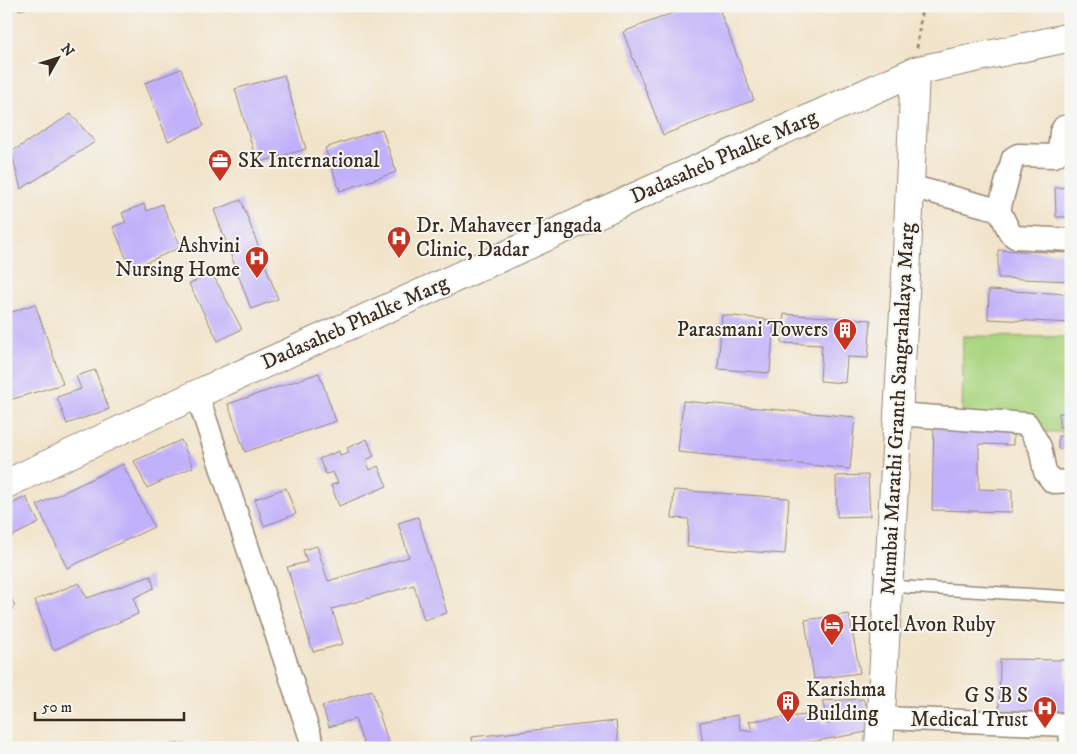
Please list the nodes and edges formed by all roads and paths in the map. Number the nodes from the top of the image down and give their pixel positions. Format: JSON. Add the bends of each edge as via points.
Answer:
{"nodes":[{"id":1,"x":922,"y":6,"type":"edge"},
{"id":2,"x":1071,"y":37,"type":"edge"},
{"id":3,"x":915,"y":71,"type":"junction"},
{"id":4,"x":1071,"y":126,"type":"edge"},
{"id":5,"x":910,"y":186,"type":"junction"},
{"id":6,"x":999,"y":210,"type":"junction"},
{"id":7,"x":1071,"y":240,"type":"edge"},
{"id":8,"x":197,"y":394,"type":"junction"},
{"id":9,"x":898,"y":414,"type":"junction"},
{"id":10,"x":1071,"y":481,"type":"edge"},
{"id":11,"x":6,"y":484,"type":"edge"},
{"id":12,"x":889,"y":586,"type":"junction"},
{"id":13,"x":1071,"y":597,"type":"edge"},
{"id":14,"x":881,"y":718,"type":"junction"},
{"id":15,"x":314,"y":748,"type":"edge"},
{"id":16,"x":879,"y":748,"type":"edge"},
{"id":17,"x":1071,"y":748,"type":"edge"}],
"edges":[{"from":1,"to":3,"type":"path"},
{"from":2,"to":3,"type":"street","name":"Dadasaheb Phalke Marg"},
{"from":3,"to":5,"type":"street","name":"Mumbai Marathi Granth Sangrahalaya Marg"},
{"from":3,"to":8,"type":"street","name":"Dadasaheb Phalke Marg"},
{"from":4,"to":6,"type":"street","via":[[1064,127],[1061,132],[1059,153],[1054,156],[1018,155],[1013,158]]},
{"from":5,"to":6,"type":"street"},
{"from":5,"to":9,"type":"street","name":"Mumbai Marathi Granth Sangrahalaya Marg"},
{"from":6,"to":7,"type":"street","via":[[1015,237]]},
{"from":8,"to":11,"type":"street","name":"Dadasaheb Phalke Marg"},
{"from":8,"to":15,"type":"street"},
{"from":9,"to":10,"type":"street","via":[[1027,424],[1040,447],[1045,472],[1053,482]]},
{"from":9,"to":12,"type":"street","name":"Mumbai Marathi Granth Sangrahalaya Marg"},
{"from":12,"to":13,"type":"lane"},
{"from":12,"to":14,"type":"street","name":"Mumbai Marathi Granth Sangrahalaya Marg"},
{"from":14,"to":16,"type":"street","name":"Mumbai Marathi Granth Sangrahalaya Marg"},
{"from":14,"to":17,"type":"street","via":[[1070,725]]}]}
